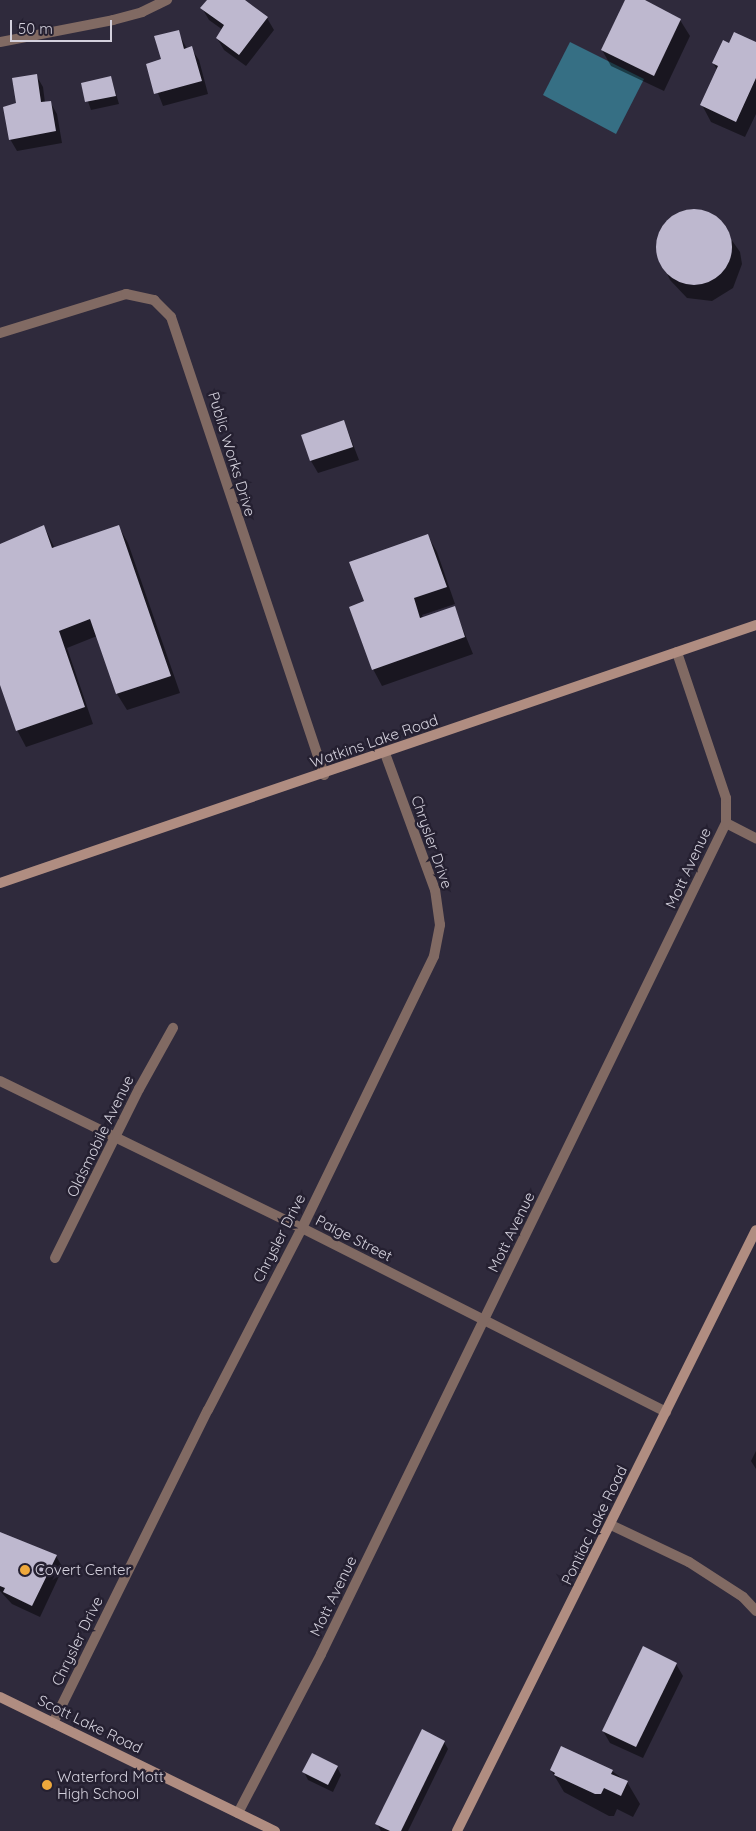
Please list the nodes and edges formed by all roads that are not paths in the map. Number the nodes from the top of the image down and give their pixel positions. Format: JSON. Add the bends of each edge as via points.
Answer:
{"nodes":[{"id":1,"x":167,"y":0,"type":"edge"},
{"id":2,"x":0,"y":42,"type":"edge"},
{"id":3,"x":0,"y":333,"type":"edge"},
{"id":4,"x":756,"y":625,"type":"edge"},
{"id":5,"x":677,"y":652,"type":"junction"},
{"id":6,"x":385,"y":753,"type":"junction"},
{"id":7,"x":324,"y":774,"type":"junction"},
{"id":8,"x":726,"y":823,"type":"junction"},
{"id":9,"x":756,"y":838,"type":"edge"},
{"id":10,"x":0,"y":883,"type":"edge"},
{"id":11,"x":173,"y":1028,"type":"dead end"},
{"id":12,"x":0,"y":1081,"type":"edge"},
{"id":13,"x":115,"y":1139,"type":"junction"},
{"id":14,"x":302,"y":1228,"type":"junction"},
{"id":15,"x":756,"y":1230,"type":"edge"},
{"id":16,"x":753,"y":1243,"type":"edge"},
{"id":17,"x":55,"y":1258,"type":"dead end"},
{"id":18,"x":485,"y":1320,"type":"junction"},
{"id":19,"x":666,"y":1412,"type":"junction"},
{"id":20,"x":611,"y":1525,"type":"junction"},
{"id":21,"x":756,"y":1610,"type":"edge"},
{"id":22,"x":0,"y":1697,"type":"edge"},
{"id":23,"x":53,"y":1723,"type":"junction"},
{"id":24,"x":238,"y":1813,"type":"junction"},
{"id":25,"x":275,"y":1831,"type":"edge"},
{"id":26,"x":457,"y":1831,"type":"edge"}],
"edges":[{"from":1,"to":2,"type":"street","via":[[142,12],[113,20]]},
{"from":3,"to":7,"type":"street","name":"Public Works Drive","via":[[126,294],[154,300],[171,317]]},
{"from":4,"to":5,"type":"street","name":"Watkins Lake Road"},
{"from":5,"to":6,"type":"street","name":"Watkins Lake Road"},
{"from":5,"to":8,"type":"street","name":"Mott Avenue","via":[[726,798]]},
{"from":6,"to":7,"type":"street","name":"Watkins Lake Road"},
{"from":6,"to":14,"type":"street","name":"Chrysler Drive","via":[[435,890],[440,925],[434,956]]},
{"from":7,"to":10,"type":"street","name":"Watkins Lake Road"},
{"from":8,"to":9,"type":"street"},
{"from":8,"to":18,"type":"street","name":"Mott Avenue"},
{"from":11,"to":13,"type":"street","name":"Oldsmobile Avenue"},
{"from":12,"to":13,"type":"street","name":"Paige Street"},
{"from":13,"to":14,"type":"street","name":"Paige Street"},
{"from":13,"to":17,"type":"street","name":"Oldsmobile Avenue"},
{"from":14,"to":18,"type":"street","name":"Paige Street"},
{"from":14,"to":23,"type":"street","name":"Chrysler Drive"},
{"from":15,"to":16,"type":"street","name":"Pontiac Lake Road"},
{"from":16,"to":19,"type":"street","name":"Pontiac Lake Road"},
{"from":18,"to":19,"type":"street","name":"Paige Street"},
{"from":18,"to":24,"type":"street","name":"Mott Avenue","via":[[322,1654]]},
{"from":19,"to":20,"type":"street","name":"Pontiac Lake Road"},
{"from":20,"to":21,"type":"street","via":[[689,1562],[743,1597]]},
{"from":20,"to":26,"type":"street","name":"Pontiac Lake Road"},
{"from":22,"to":23,"type":"street","name":"Scott Lake Road"},
{"from":23,"to":24,"type":"street","name":"Scott Lake Road"},
{"from":24,"to":25,"type":"street","name":"Scott Lake Road"}]}
